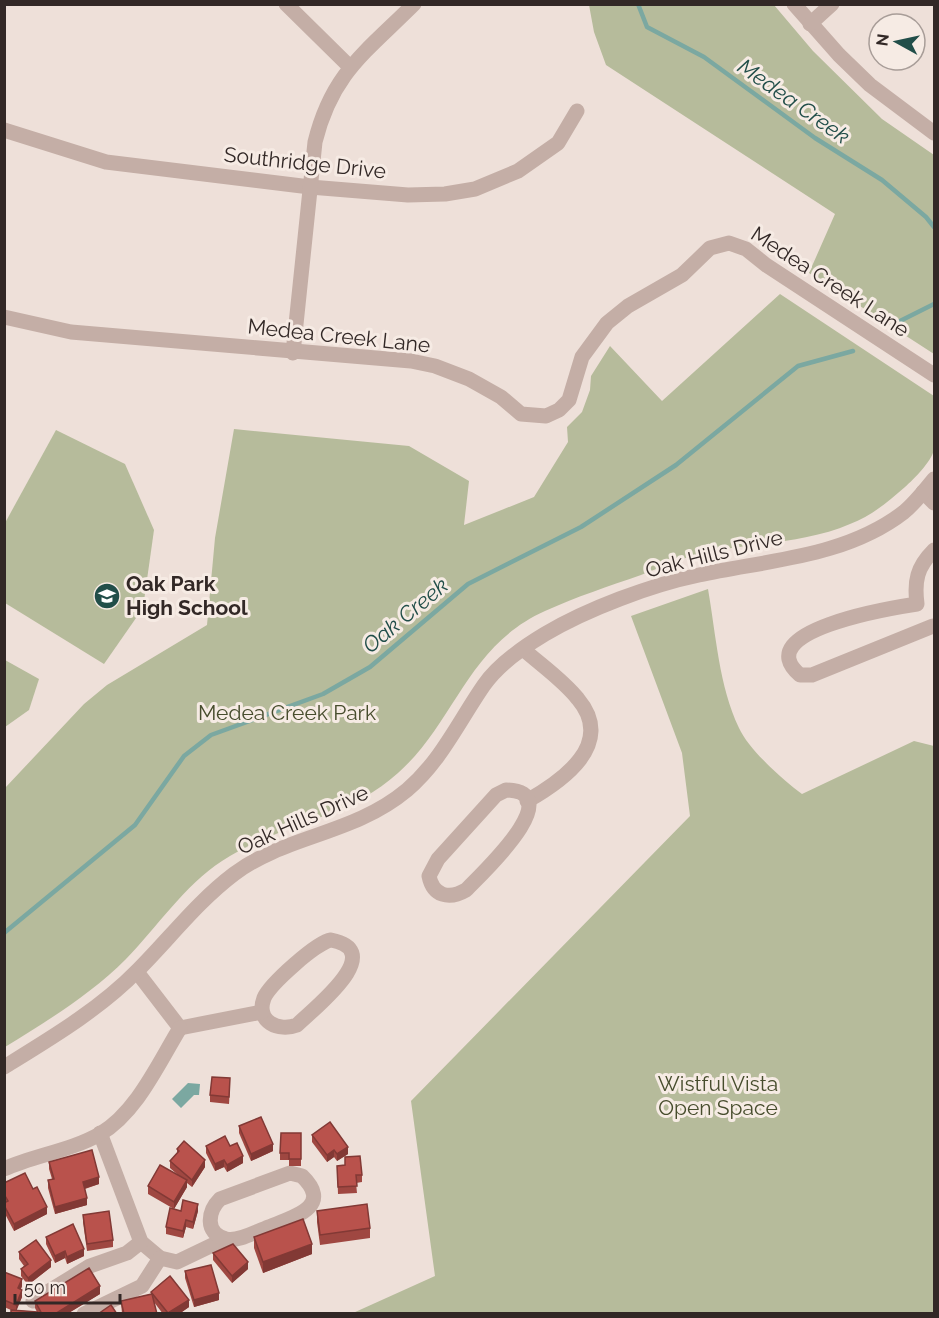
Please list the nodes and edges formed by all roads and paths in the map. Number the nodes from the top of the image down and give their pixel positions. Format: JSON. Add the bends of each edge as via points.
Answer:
{"nodes":[{"id":1,"x":286,"y":4,"type":"edge"},
{"id":2,"x":414,"y":4,"type":"edge"},
{"id":3,"x":794,"y":4,"type":"edge"},
{"id":4,"x":832,"y":4,"type":"edge"},
{"id":5,"x":810,"y":24,"type":"junction"},
{"id":6,"x":350,"y":67,"type":"junction"},
{"id":7,"x":577,"y":111,"type":"dead end"},
{"id":8,"x":4,"y":130,"type":"edge"},
{"id":9,"x":934,"y":133,"type":"edge"},
{"id":10,"x":310,"y":187,"type":"junction"},
{"id":11,"x":4,"y":317,"type":"edge"},
{"id":12,"x":293,"y":353,"type":"junction"},
{"id":13,"x":934,"y":375,"type":"edge"},
{"id":14,"x":934,"y":479,"type":"edge"},
{"id":15,"x":923,"y":492,"type":"junction"},
{"id":16,"x":934,"y":503,"type":"edge"},
{"id":17,"x":934,"y":550,"type":"edge"},
{"id":18,"x":917,"y":604,"type":"junction"},
{"id":19,"x":934,"y":627,"type":"edge"},
{"id":20,"x":523,"y":649,"type":"junction"},
{"id":21,"x":527,"y":801,"type":"junction"},
{"id":22,"x":137,"y":972,"type":"junction"},
{"id":23,"x":262,"y":1012,"type":"junction"},
{"id":24,"x":180,"y":1028,"type":"junction"},
{"id":25,"x":4,"y":1067,"type":"edge"},
{"id":26,"x":100,"y":1133,"type":"junction"},
{"id":27,"x":4,"y":1169,"type":"edge"},
{"id":28,"x":225,"y":1239,"type":"junction"},
{"id":29,"x":141,"y":1242,"type":"junction"},
{"id":30,"x":160,"y":1258,"type":"junction"},
{"id":31,"x":33,"y":1301,"type":"edge"},
{"id":32,"x":84,"y":1314,"type":"edge"}],
"edges":[{"from":1,"to":6,"type":"street"},
{"from":2,"to":6,"type":"street"},
{"from":3,"to":5,"type":"street"},
{"from":4,"to":5,"type":"street"},
{"from":5,"to":9,"type":"street","via":[[870,85]]},
{"from":6,"to":10,"type":"street","via":[[321,116]]},
{"from":7,"to":10,"type":"street","name":"Southridge Drive","via":[[558,144],[518,171],[475,189],[408,195]]},
{"from":8,"to":10,"type":"street","name":"Southridge Drive","via":[[106,162]]},
{"from":10,"to":12,"type":"street"},
{"from":11,"to":12,"type":"street","name":"Medea Creek Lane","via":[[71,332]]},
{"from":12,"to":13,"type":"street","name":"Medea Creek Lane","via":[[435,366],[469,379],[521,414],[546,416],[569,400],[582,357],[607,322],[682,275],[710,248],[729,243],[746,249]]},
{"from":14,"to":15,"type":"street","name":"Oak Hills Drive"},
{"from":15,"to":16,"type":"street"},
{"from":15,"to":20,"type":"street","name":"Oak Hills Drive","via":[[905,512],[842,545],[669,583],[579,616]]},
{"from":17,"to":18,"type":"street","via":[[919,569],[915,585]]},
{"from":18,"to":19,"type":"street"},
{"from":18,"to":19,"type":"street","via":[[865,612],[797,639],[789,649],[790,667],[800,675],[812,675]]},
{"from":20,"to":21,"type":"street","via":[[578,698],[590,728],[588,748],[578,764],[554,786]]},
{"from":20,"to":22,"type":"street","name":"Oak Hills Drive","via":[[486,682],[442,752],[407,790],[363,819],[273,852],[237,872],[202,901]]},
{"from":21,"to":21,"type":"street","via":[[513,790],[496,795],[438,859],[429,876],[435,890],[450,896],[466,890],[520,831],[529,814]]},
{"from":22,"to":24,"type":"street"},
{"from":22,"to":25,"type":"street","name":"Oak Hills Drive","via":[[69,1027]]},
{"from":23,"to":23,"type":"street","via":[[277,1028],[297,1024],[348,974],[353,962],[348,948],[331,940],[316,945],[266,994]]},
{"from":23,"to":24,"type":"street"},
{"from":24,"to":26,"type":"street","via":[[132,1104]]},
{"from":26,"to":27,"type":"street"},
{"from":26,"to":29,"type":"street"},
{"from":28,"to":28,"type":"street","via":[[237,1239],[303,1213],[312,1202],[310,1184],[302,1176],[290,1173],[220,1199],[211,1207],[209,1221],[213,1231]]},
{"from":28,"to":30,"type":"street","via":[[177,1262]]},
{"from":29,"to":30,"type":"street"},
{"from":29,"to":31,"type":"street","via":[[127,1253],[90,1266]]},
{"from":30,"to":32,"type":"street","via":[[142,1286]]}]}
